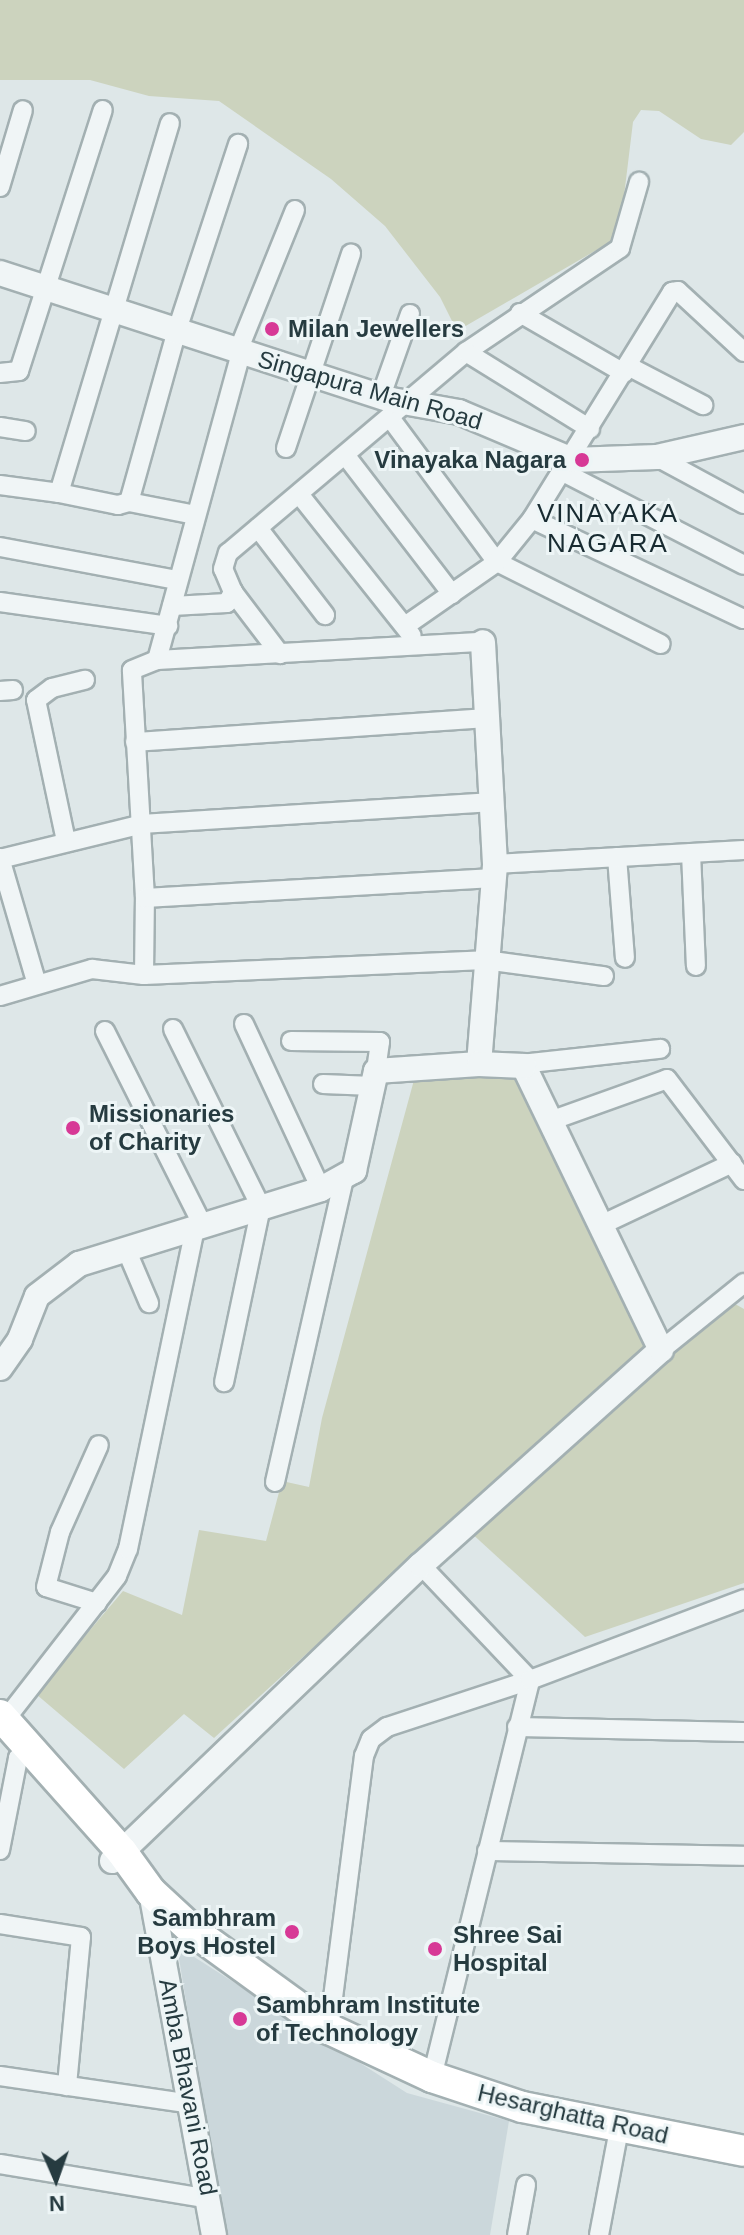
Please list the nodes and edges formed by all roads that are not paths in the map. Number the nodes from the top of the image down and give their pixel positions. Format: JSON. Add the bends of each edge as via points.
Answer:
{"nodes":[{"id":1,"x":23,"y":110,"type":"dead end"},
{"id":2,"x":103,"y":110,"type":"dead end"},
{"id":3,"x":170,"y":123,"type":"dead end"},
{"id":4,"x":238,"y":144,"type":"dead end"},
{"id":5,"x":639,"y":182,"type":"dead end"},
{"id":6,"x":0,"y":187,"type":"edge"},
{"id":7,"x":295,"y":210,"type":"dead end"},
{"id":8,"x":351,"y":254,"type":"dead end"},
{"id":9,"x":0,"y":273,"type":"edge"},
{"id":10,"x":44,"y":286,"type":"junction"},
{"id":11,"x":111,"y":308,"type":"junction"},
{"id":12,"x":520,"y":313,"type":"junction"},
{"id":13,"x":410,"y":314,"type":"dead end"},
{"id":14,"x":177,"y":330,"type":"junction"},
{"id":15,"x":240,"y":352,"type":"junction"},
{"id":16,"x":466,"y":352,"type":"junction"},
{"id":17,"x":744,"y":352,"type":"edge"},
{"id":18,"x":626,"y":369,"type":"junction"},
{"id":19,"x":0,"y":373,"type":"edge"},
{"id":20,"x":310,"y":375,"type":"junction"},
{"id":21,"x":411,"y":402,"type":"junction"},
{"id":22,"x":703,"y":405,"type":"dead end"},
{"id":23,"x":386,"y":408,"type":"junction"},
{"id":24,"x":0,"y":427,"type":"edge"},
{"id":25,"x":590,"y":429,"type":"junction"},
{"id":26,"x":26,"y":431,"type":"dead end"},
{"id":27,"x":744,"y":437,"type":"edge"},
{"id":28,"x":286,"y":448,"type":"dead end"},
{"id":29,"x":346,"y":456,"type":"junction"},
{"id":30,"x":657,"y":457,"type":"junction"},
{"id":31,"x":567,"y":466,"type":"junction"},
{"id":32,"x":0,"y":485,"type":"edge"},
{"id":33,"x":59,"y":493,"type":"junction"},
{"id":34,"x":299,"y":494,"type":"junction"},
{"id":35,"x":129,"y":502,"type":"junction"},
{"id":36,"x":744,"y":504,"type":"edge"},
{"id":37,"x":195,"y":515,"type":"junction"},
{"id":38,"x":532,"y":519,"type":"junction"},
{"id":39,"x":258,"y":528,"type":"junction"},
{"id":40,"x":0,"y":547,"type":"edge"},
{"id":41,"x":497,"y":562,"type":"junction"},
{"id":42,"x":744,"y":565,"type":"edge"},
{"id":43,"x":176,"y":580,"type":"junction"},
{"id":44,"x":233,"y":592,"type":"junction"},
{"id":45,"x":452,"y":594,"type":"junction"},
{"id":46,"x":0,"y":602,"type":"edge"},
{"id":47,"x":172,"y":606,"type":"junction"},
{"id":48,"x":325,"y":615,"type":"dead end"},
{"id":49,"x":744,"y":619,"type":"edge"},
{"id":50,"x":168,"y":626,"type":"junction"},
{"id":51,"x":405,"y":626,"type":"junction"},
{"id":52,"x":483,"y":642,"type":"joint"},
{"id":53,"x":661,"y":644,"type":"dead end"},
{"id":54,"x":417,"y":646,"type":"junction"},
{"id":55,"x":280,"y":654,"type":"junction"},
{"id":56,"x":157,"y":660,"type":"junction"},
{"id":57,"x":85,"y":680,"type":"dead end"},
{"id":58,"x":489,"y":718,"type":"junction"},
{"id":59,"x":135,"y":742,"type":"junction"},
{"id":60,"x":492,"y":802,"type":"junction"},
{"id":61,"x":142,"y":824,"type":"junction"},
{"id":62,"x":66,"y":841,"type":"junction"},
{"id":63,"x":744,"y":850,"type":"edge"},
{"id":64,"x":691,"y":853,"type":"junction"},
{"id":65,"x":617,"y":857,"type":"junction"},
{"id":66,"x":0,"y":859,"type":"edge"},
{"id":67,"x":494,"y":871,"type":"junction"},
{"id":68,"x":145,"y":898,"type":"junction"},
{"id":69,"x":625,"y":958,"type":"dead end"},
{"id":70,"x":485,"y":960,"type":"junction"},
{"id":71,"x":696,"y":966,"type":"dead end"},
{"id":72,"x":144,"y":975,"type":"junction"},
{"id":73,"x":604,"y":976,"type":"dead end"},
{"id":74,"x":36,"y":981,"type":"junction"},
{"id":75,"x":0,"y":996,"type":"edge"},
{"id":76,"x":244,"y":1024,"type":"dead end"},
{"id":77,"x":173,"y":1029,"type":"dead end"},
{"id":78,"x":105,"y":1031,"type":"dead end"},
{"id":79,"x":291,"y":1041,"type":"dead end"},
{"id":80,"x":660,"y":1049,"type":"dead end"},
{"id":81,"x":479,"y":1064,"type":"junction"},
{"id":82,"x":521,"y":1064,"type":"junction"},
{"id":83,"x":375,"y":1078,"type":"junction"},
{"id":84,"x":323,"y":1084,"type":"dead end"},
{"id":85,"x":550,"y":1121,"type":"junction"},
{"id":86,"x":732,"y":1163,"type":"junction"},
{"id":87,"x":344,"y":1179,"type":"junction"},
{"id":88,"x":744,"y":1180,"type":"edge"},
{"id":89,"x":321,"y":1189,"type":"junction"},
{"id":90,"x":261,"y":1207,"type":"junction"},
{"id":91,"x":601,"y":1225,"type":"junction"},
{"id":92,"x":199,"y":1227,"type":"junction"},
{"id":93,"x":126,"y":1249,"type":"junction"},
{"id":94,"x":744,"y":1283,"type":"edge"},
{"id":95,"x":149,"y":1303,"type":"dead end"},
{"id":96,"x":661,"y":1350,"type":"junction"},
{"id":97,"x":0,"y":1368,"type":"edge"},
{"id":98,"x":224,"y":1382,"type":"dead end"},
{"id":99,"x":99,"y":1445,"type":"dead end"},
{"id":100,"x":275,"y":1482,"type":"dead end"},
{"id":101,"x":421,"y":1565,"type":"junction"},
{"id":102,"x":744,"y":1599,"type":"edge"},
{"id":103,"x":97,"y":1603,"type":"junction"},
{"id":104,"x":530,"y":1680,"type":"junction"},
{"id":105,"x":517,"y":1727,"type":"junction"},
{"id":106,"x":744,"y":1732,"type":"edge"},
{"id":107,"x":11,"y":1736,"type":"edge"},
{"id":108,"x":0,"y":1850,"type":"edge"},
{"id":109,"x":487,"y":1851,"type":"junction"},
{"id":110,"x":744,"y":1856,"type":"edge"},
{"id":111,"x":130,"y":1870,"type":"junction"},
{"id":112,"x":0,"y":1924,"type":"edge"},
{"id":113,"x":329,"y":2029,"type":"junction"},
{"id":114,"x":0,"y":2076,"type":"edge"},
{"id":115,"x":432,"y":2077,"type":"junction"},
{"id":116,"x":67,"y":2086,"type":"junction"},
{"id":117,"x":191,"y":2104,"type":"junction"},
{"id":118,"x":619,"y":2129,"type":"junction"},
{"id":119,"x":744,"y":2151,"type":"edge"},
{"id":120,"x":0,"y":2164,"type":"edge"},
{"id":121,"x":526,"y":2185,"type":"dead end"},
{"id":122,"x":209,"y":2199,"type":"junction"},
{"id":123,"x":214,"y":2235,"type":"edge"},
{"id":124,"x":517,"y":2235,"type":"edge"},
{"id":125,"x":599,"y":2235,"type":"edge"}],
"edges":[{"from":1,"to":6,"type":"street"},
{"from":2,"to":10,"type":"street"},
{"from":3,"to":11,"type":"street"},
{"from":4,"to":14,"type":"street"},
{"from":5,"to":12,"type":"street","via":[[620,248]]},
{"from":7,"to":15,"type":"street"},
{"from":8,"to":20,"type":"street"},
{"from":9,"to":10,"type":"street","name":"Singapura Main Road"},
{"from":10,"to":11,"type":"street","name":"Singapura Main Road"},
{"from":10,"to":19,"type":"street","via":[[19,371]]},
{"from":11,"to":14,"type":"street","name":"Singapura Main Road"},
{"from":11,"to":33,"type":"street"},
{"from":12,"to":16,"type":"street"},
{"from":12,"to":18,"type":"street"},
{"from":13,"to":23,"type":"street"},
{"from":14,"to":15,"type":"street","name":"Singapura Main Road"},
{"from":14,"to":35,"type":"street"},
{"from":15,"to":20,"type":"street","name":"Singapura Main Road"},
{"from":15,"to":37,"type":"street"},
{"from":16,"to":21,"type":"street"},
{"from":16,"to":25,"type":"street"},
{"from":17,"to":18,"type":"street","via":[[675,291]]},
{"from":18,"to":22,"type":"street"},
{"from":18,"to":25,"type":"street"},
{"from":20,"to":23,"type":"street","name":"Singapura Main Road"},
{"from":20,"to":28,"type":"street"},
{"from":21,"to":23,"type":"street","name":"Singapura Main Road"},
{"from":21,"to":31,"type":"street","name":"Singapura Main Road","via":[[459,412]]},
{"from":23,"to":29,"type":"street"},
{"from":23,"to":41,"type":"street"},
{"from":24,"to":26,"type":"street"},
{"from":25,"to":31,"type":"street"},
{"from":27,"to":30,"type":"street","name":"Singapura Main Road"},
{"from":29,"to":34,"type":"street"},
{"from":29,"to":45,"type":"street"},
{"from":30,"to":31,"type":"street","name":"Singapura Main Road"},
{"from":30,"to":36,"type":"street"},
{"from":31,"to":38,"type":"street"},
{"from":31,"to":42,"type":"street"},
{"from":32,"to":33,"type":"street"},
{"from":33,"to":35,"type":"street","via":[[118,505]]},
{"from":34,"to":39,"type":"street"},
{"from":34,"to":51,"type":"street"},
{"from":35,"to":37,"type":"street"},
{"from":37,"to":43,"type":"street"},
{"from":38,"to":41,"type":"street"},
{"from":38,"to":49,"type":"street"},
{"from":39,"to":44,"type":"street","via":[[223,562]]},
{"from":39,"to":48,"type":"street"},
{"from":40,"to":43,"type":"street"},
{"from":41,"to":45,"type":"street"},
{"from":41,"to":53,"type":"street"},
{"from":43,"to":47,"type":"street"},
{"from":44,"to":47,"type":"street","via":[[221,604]]},
{"from":44,"to":55,"type":"street"},
{"from":45,"to":51,"type":"street"},
{"from":46,"to":50,"type":"street"},
{"from":47,"to":50,"type":"street"},
{"from":50,"to":56,"type":"street"},
{"from":51,"to":54,"type":"street"},
{"from":52,"to":54,"type":"street"},
{"from":52,"to":58,"type":"street"},
{"from":54,"to":55,"type":"street"},
{"from":55,"to":56,"type":"street"},
{"from":56,"to":59,"type":"street","via":[[132,670]]},
{"from":57,"to":62,"type":"street","via":[[52,688],[36,700]]},
{"from":58,"to":59,"type":"street"},
{"from":58,"to":60,"type":"street"},
{"from":59,"to":61,"type":"street"},
{"from":60,"to":61,"type":"street"},
{"from":60,"to":67,"type":"street"},
{"from":61,"to":62,"type":"street"},
{"from":61,"to":68,"type":"street"},
{"from":62,"to":66,"type":"street"},
{"from":63,"to":64,"type":"street"},
{"from":64,"to":65,"type":"street"},
{"from":64,"to":71,"type":"street"},
{"from":65,"to":67,"type":"street"},
{"from":65,"to":69,"type":"street"},
{"from":66,"to":74,"type":"street"},
{"from":67,"to":68,"type":"street"},
{"from":67,"to":70,"type":"street"},
{"from":68,"to":72,"type":"street"},
{"from":70,"to":72,"type":"street"},
{"from":70,"to":73,"type":"street"},
{"from":70,"to":81,"type":"street"},
{"from":72,"to":74,"type":"street","via":[[92,969]]},
{"from":74,"to":75,"type":"street"},
{"from":76,"to":89,"type":"street"},
{"from":77,"to":90,"type":"street"},
{"from":78,"to":92,"type":"street"},
{"from":79,"to":83,"type":"street","via":[[380,1042]]},
{"from":80,"to":82,"type":"street"},
{"from":81,"to":82,"type":"street"},
{"from":81,"to":83,"type":"street"},
{"from":82,"to":85,"type":"street"},
{"from":83,"to":84,"type":"street"},
{"from":83,"to":87,"type":"street","via":[[359,1163]]},
{"from":85,"to":86,"type":"street","via":[[667,1079]]},
{"from":85,"to":91,"type":"street"},
{"from":86,"to":88,"type":"street"},
{"from":86,"to":91,"type":"street"},
{"from":87,"to":89,"type":"street"},
{"from":87,"to":100,"type":"street"},
{"from":89,"to":90,"type":"street"},
{"from":90,"to":92,"type":"street"},
{"from":90,"to":98,"type":"street"},
{"from":91,"to":96,"type":"street"},
{"from":92,"to":93,"type":"street"},
{"from":92,"to":103,"type":"street","via":[[128,1549]]},
{"from":93,"to":95,"type":"street"},
{"from":93,"to":97,"type":"street","via":[[79,1264],[37,1296],[20,1339]]},
{"from":94,"to":96,"type":"street"},
{"from":96,"to":101,"type":"street"},
{"from":99,"to":103,"type":"street","via":[[60,1532],[46,1587]]},
{"from":101,"to":104,"type":"street"},
{"from":101,"to":111,"type":"street"},
{"from":102,"to":104,"type":"street"},
{"from":103,"to":107,"type":"street","via":[[44,1663]]},
{"from":104,"to":105,"type":"street"},
{"from":104,"to":113,"type":"street","via":[[387,1727],[371,1739],[364,1756]]},
{"from":105,"to":106,"type":"street"},
{"from":105,"to":109,"type":"street"},
{"from":107,"to":108,"type":"street"},
{"from":107,"to":111,"type":"main road","name":"Hesarghatta Road"},
{"from":109,"to":110,"type":"street"},
{"from":109,"to":115,"type":"street"},
{"from":111,"to":113,"type":"main road","name":"Hesarghatta Road","via":[[192,1930]]},
{"from":111,"to":117,"type":"street","name":"Amba Bhavani Road"},
{"from":112,"to":116,"type":"street","via":[[81,1937]]},
{"from":113,"to":115,"type":"main road","name":"Hesarghatta Road"},
{"from":114,"to":116,"type":"street"},
{"from":115,"to":118,"type":"main road","name":"Hesarghatta Road","via":[[522,2107]]},
{"from":116,"to":117,"type":"street"},
{"from":117,"to":122,"type":"street","name":"Amba Bhavani Road"},
{"from":118,"to":119,"type":"main road","name":"Hesarghatta Road"},
{"from":118,"to":125,"type":"street"},
{"from":120,"to":122,"type":"street"},
{"from":121,"to":124,"type":"street"},
{"from":122,"to":123,"type":"street","name":"Amba Bhavani Road"}]}
